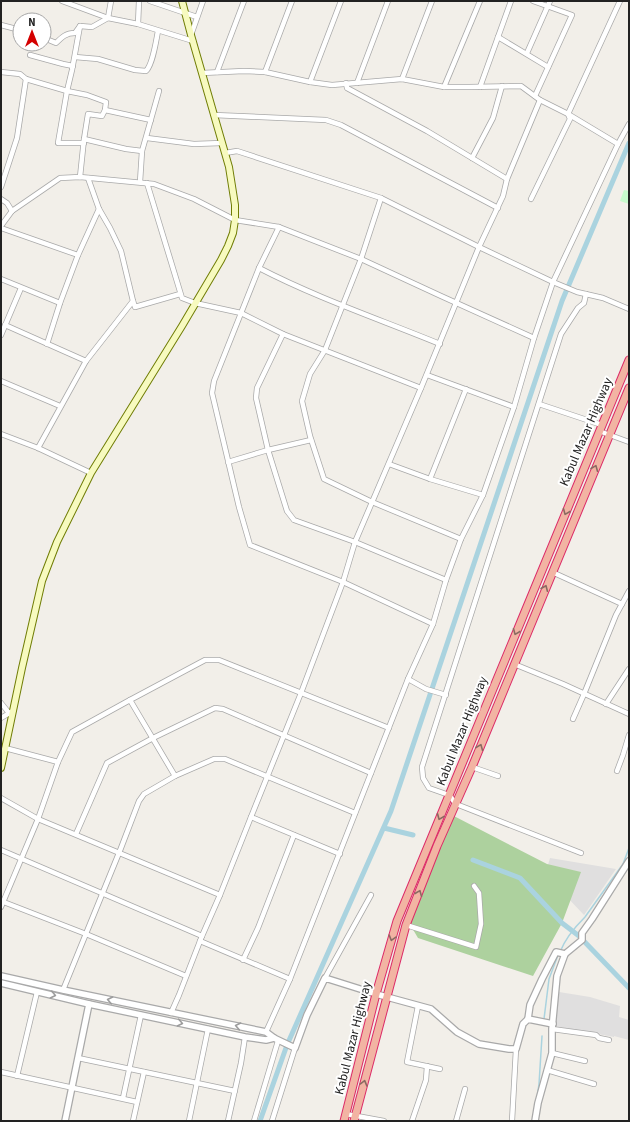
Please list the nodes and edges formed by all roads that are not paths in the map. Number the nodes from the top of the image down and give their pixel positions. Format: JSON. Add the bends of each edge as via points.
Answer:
{"nodes":[{"id":1,"x":62,"y":1,"type":"edge"},
{"id":2,"x":111,"y":1,"type":"edge"},
{"id":3,"x":139,"y":1,"type":"edge"},
{"id":4,"x":150,"y":1,"type":"edge"},
{"id":5,"x":182,"y":1,"type":"edge"},
{"id":6,"x":204,"y":1,"type":"edge"},
{"id":7,"x":244,"y":1,"type":"edge"},
{"id":8,"x":292,"y":1,"type":"edge"},
{"id":9,"x":341,"y":1,"type":"edge"},
{"id":10,"x":388,"y":1,"type":"edge"},
{"id":11,"x":432,"y":1,"type":"edge"},
{"id":12,"x":480,"y":1,"type":"edge"},
{"id":13,"x":511,"y":1,"type":"edge"},
{"id":14,"x":533,"y":1,"type":"edge"},
{"id":15,"x":550,"y":1,"type":"edge"},
{"id":16,"x":620,"y":1,"type":"edge"},
{"id":17,"x":548,"y":6,"type":"junction"},
{"id":18,"x":185,"y":13,"type":"junction"},
{"id":19,"x":197,"y":17,"type":"junction"},
{"id":20,"x":108,"y":18,"type":"junction"},
{"id":21,"x":138,"y":24,"type":"junction"},
{"id":22,"x":1,"y":25,"type":"edge"},
{"id":23,"x":80,"y":26,"type":"junction"},
{"id":24,"x":12,"y":28,"type":"edge"},
{"id":25,"x":158,"y":31,"type":"junction"},
{"id":26,"x":498,"y":37,"type":"junction"},
{"id":27,"x":192,"y":38,"type":"junction"},
{"id":28,"x":52,"y":41,"type":"edge"},
{"id":29,"x":527,"y":53,"type":"junction"},
{"id":30,"x":30,"y":55,"type":"dead end"},
{"id":31,"x":74,"y":57,"type":"junction"},
{"id":32,"x":73,"y":66,"type":"junction"},
{"id":33,"x":548,"y":67,"type":"junction"},
{"id":34,"x":217,"y":72,"type":"junction"},
{"id":35,"x":265,"y":72,"type":"junction"},
{"id":36,"x":1,"y":73,"type":"edge"},
{"id":37,"x":202,"y":73,"type":"junction"},
{"id":38,"x":26,"y":79,"type":"junction"},
{"id":39,"x":402,"y":79,"type":"junction"},
{"id":40,"x":310,"y":82,"type":"junction"},
{"id":41,"x":357,"y":82,"type":"junction"},
{"id":42,"x":346,"y":84,"type":"junction"},
{"id":43,"x":502,"y":86,"type":"junction"},
{"id":44,"x":444,"y":87,"type":"junction"},
{"id":45,"x":480,"y":87,"type":"junction"},
{"id":46,"x":67,"y":91,"type":"junction"},
{"id":47,"x":159,"y":91,"type":"dead end"},
{"id":48,"x":534,"y":96,"type":"junction"},
{"id":49,"x":540,"y":100,"type":"junction"},
{"id":50,"x":105,"y":110,"type":"junction"},
{"id":51,"x":568,"y":114,"type":"junction"},
{"id":52,"x":214,"y":115,"type":"junction"},
{"id":53,"x":151,"y":120,"type":"junction"},
{"id":54,"x":629,"y":124,"type":"edge"},
{"id":55,"x":147,"y":138,"type":"junction"},
{"id":56,"x":84,"y":141,"type":"junction"},
{"id":57,"x":222,"y":143,"type":"junction"},
{"id":58,"x":618,"y":144,"type":"junction"},
{"id":59,"x":142,"y":152,"type":"junction"},
{"id":60,"x":225,"y":153,"type":"junction"},
{"id":61,"x":472,"y":158,"type":"junction"},
{"id":62,"x":80,"y":177,"type":"junction"},
{"id":63,"x":88,"y":178,"type":"junction"},
{"id":64,"x":507,"y":179,"type":"junction"},
{"id":65,"x":140,"y":182,"type":"junction"},
{"id":66,"x":147,"y":183,"type":"junction"},
{"id":67,"x":1,"y":187,"type":"edge"},
{"id":68,"x":381,"y":198,"type":"junction"},
{"id":69,"x":531,"y":199,"type":"dead end"},
{"id":70,"x":1,"y":200,"type":"edge"},
{"id":71,"x":498,"y":208,"type":"junction"},
{"id":72,"x":99,"y":209,"type":"junction"},
{"id":73,"x":12,"y":211,"type":"junction"},
{"id":74,"x":235,"y":220,"type":"junction"},
{"id":75,"x":1,"y":227,"type":"edge"},
{"id":76,"x":279,"y":227,"type":"junction"},
{"id":77,"x":479,"y":247,"type":"junction"},
{"id":78,"x":78,"y":255,"type":"junction"},
{"id":79,"x":361,"y":258,"type":"junction"},
{"id":80,"x":259,"y":268,"type":"junction"},
{"id":81,"x":1,"y":279,"type":"edge"},
{"id":82,"x":553,"y":282,"type":"junction"},
{"id":83,"x":21,"y":288,"type":"junction"},
{"id":84,"x":180,"y":294,"type":"junction"},
{"id":85,"x":586,"y":294,"type":"junction"},
{"id":86,"x":133,"y":301,"type":"junction"},
{"id":87,"x":457,"y":302,"type":"junction"},
{"id":88,"x":60,"y":303,"type":"junction"},
{"id":89,"x":195,"y":303,"type":"junction"},
{"id":90,"x":342,"y":305,"type":"junction"},
{"id":91,"x":629,"y":309,"type":"edge"},
{"id":92,"x":241,"y":313,"type":"junction"},
{"id":93,"x":5,"y":325,"type":"junction"},
{"id":94,"x":283,"y":334,"type":"junction"},
{"id":95,"x":1,"y":335,"type":"edge"},
{"id":96,"x":534,"y":338,"type":"junction"},
{"id":97,"x":47,"y":344,"type":"junction"},
{"id":98,"x":440,"y":344,"type":"junction"},
{"id":99,"x":325,"y":350,"type":"junction"},
{"id":100,"x":629,"y":360,"type":"edge"},
{"id":101,"x":86,"y":361,"type":"junction"},
{"id":102,"x":427,"y":375,"type":"junction"},
{"id":103,"x":1,"y":382,"type":"edge"},
{"id":104,"x":421,"y":388,"type":"junction"},
{"id":105,"x":629,"y":388,"type":"edge"},
{"id":106,"x":466,"y":389,"type":"junction"},
{"id":107,"x":627,"y":401,"type":"edge"},
{"id":108,"x":539,"y":404,"type":"junction"},
{"id":109,"x":60,"y":406,"type":"junction"},
{"id":110,"x":514,"y":407,"type":"junction"},
{"id":111,"x":600,"y":428,"type":"junction"},
{"id":112,"x":1,"y":434,"type":"edge"},
{"id":113,"x":609,"y":435,"type":"junction"},
{"id":114,"x":311,"y":440,"type":"junction"},
{"id":115,"x":629,"y":442,"type":"edge"},
{"id":116,"x":38,"y":448,"type":"junction"},
{"id":117,"x":268,"y":450,"type":"junction"},
{"id":118,"x":228,"y":462,"type":"junction"},
{"id":119,"x":389,"y":464,"type":"junction"},
{"id":120,"x":91,"y":473,"type":"junction"},
{"id":121,"x":430,"y":479,"type":"junction"},
{"id":122,"x":483,"y":495,"type":"junction"},
{"id":123,"x":372,"y":502,"type":"junction"},
{"id":124,"x":461,"y":539,"type":"junction"},
{"id":125,"x":355,"y":542,"type":"junction"},
{"id":126,"x":552,"y":572,"type":"junction"},
{"id":127,"x":446,"y":580,"type":"junction"},
{"id":128,"x":343,"y":582,"type":"junction"},
{"id":129,"x":629,"y":591,"type":"edge"},
{"id":130,"x":622,"y":604,"type":"junction"},
{"id":131,"x":433,"y":624,"type":"junction"},
{"id":132,"x":514,"y":664,"type":"junction"},
{"id":133,"x":629,"y":669,"type":"edge"},
{"id":134,"x":408,"y":679,"type":"junction"},
{"id":135,"x":301,"y":693,"type":"junction"},
{"id":136,"x":584,"y":694,"type":"junction"},
{"id":137,"x":446,"y":695,"type":"junction"},
{"id":138,"x":130,"y":700,"type":"junction"},
{"id":139,"x":1,"y":703,"type":"edge"},
{"id":140,"x":606,"y":704,"type":"junction"},
{"id":141,"x":11,"y":712,"type":"junction"},
{"id":142,"x":629,"y":714,"type":"edge"},
{"id":143,"x":1,"y":718,"type":"edge"},
{"id":144,"x":572,"y":720,"type":"dead end"},
{"id":145,"x":389,"y":728,"type":"junction"},
{"id":146,"x":284,"y":735,"type":"junction"},
{"id":147,"x":629,"y":735,"type":"edge"},
{"id":148,"x":153,"y":738,"type":"junction"},
{"id":149,"x":5,"y":748,"type":"junction"},
{"id":150,"x":58,"y":762,"type":"junction"},
{"id":151,"x":472,"y":767,"type":"junction"},
{"id":152,"x":1,"y":768,"type":"edge"},
{"id":153,"x":617,"y":771,"type":"dead end"},
{"id":154,"x":371,"y":772,"type":"junction"},
{"id":155,"x":175,"y":776,"type":"junction"},
{"id":156,"x":267,"y":776,"type":"junction"},
{"id":157,"x":498,"y":776,"type":"dead end"},
{"id":158,"x":449,"y":795,"type":"junction"},
{"id":159,"x":1,"y":798,"type":"edge"},
{"id":160,"x":456,"y":804,"type":"junction"},
{"id":161,"x":355,"y":813,"type":"junction"},
{"id":162,"x":251,"y":817,"type":"junction"},
{"id":163,"x":38,"y":819,"type":"junction"},
{"id":164,"x":76,"y":834,"type":"junction"},
{"id":165,"x":294,"y":835,"type":"junction"},
{"id":166,"x":1,"y":850,"type":"edge"},
{"id":167,"x":119,"y":853,"type":"junction"},
{"id":168,"x":581,"y":853,"type":"dead end"},
{"id":169,"x":340,"y":854,"type":"junction"},
{"id":170,"x":21,"y":859,"type":"junction"},
{"id":171,"x":629,"y":861,"type":"edge"},
{"id":172,"x":474,"y":886,"type":"dead end"},
{"id":173,"x":102,"y":894,"type":"junction"},
{"id":174,"x":220,"y":895,"type":"junction"},
{"id":175,"x":371,"y":896,"type":"dead end"},
{"id":176,"x":2,"y":901,"type":"edge"},
{"id":177,"x":1,"y":907,"type":"edge"},
{"id":178,"x":406,"y":925,"type":"junction"},
{"id":179,"x":86,"y":934,"type":"junction"},
{"id":180,"x":201,"y":939,"type":"junction"},
{"id":181,"x":561,"y":953,"type":"junction"},
{"id":182,"x":243,"y":960,"type":"junction"},
{"id":183,"x":1,"y":976,"type":"edge"},
{"id":184,"x":186,"y":976,"type":"junction"},
{"id":185,"x":325,"y":978,"type":"junction"},
{"id":186,"x":290,"y":979,"type":"junction"},
{"id":187,"x":1,"y":983,"type":"edge"},
{"id":188,"x":63,"y":990,"type":"junction"},
{"id":189,"x":37,"y":992,"type":"junction"},
{"id":190,"x":376,"y":994,"type":"junction"},
{"id":191,"x":387,"y":997,"type":"junction"},
{"id":192,"x":90,"y":1004,"type":"junction"},
{"id":193,"x":418,"y":1006,"type":"junction"},
{"id":194,"x":171,"y":1013,"type":"junction"},
{"id":195,"x":141,"y":1014,"type":"junction"},
{"id":196,"x":528,"y":1019,"type":"junction"},
{"id":197,"x":552,"y":1026,"type":"junction"},
{"id":198,"x":208,"y":1029,"type":"junction"},
{"id":199,"x":266,"y":1032,"type":"junction"},
{"id":200,"x":245,"y":1037,"type":"junction"},
{"id":201,"x":609,"y":1040,"type":"dead end"},
{"id":202,"x":278,"y":1041,"type":"junction"},
{"id":203,"x":293,"y":1047,"type":"junction"},
{"id":204,"x":516,"y":1049,"type":"junction"},
{"id":205,"x":552,"y":1053,"type":"junction"},
{"id":206,"x":78,"y":1058,"type":"junction"},
{"id":207,"x":585,"y":1062,"type":"dead end"},
{"id":208,"x":427,"y":1066,"type":"junction"},
{"id":209,"x":130,"y":1069,"type":"junction"},
{"id":210,"x":440,"y":1069,"type":"dead end"},
{"id":211,"x":547,"y":1070,"type":"junction"},
{"id":212,"x":144,"y":1072,"type":"junction"},
{"id":213,"x":1,"y":1074,"type":"edge"},
{"id":214,"x":17,"y":1076,"type":"junction"},
{"id":215,"x":197,"y":1083,"type":"junction"},
{"id":216,"x":594,"y":1084,"type":"dead end"},
{"id":217,"x":72,"y":1088,"type":"junction"},
{"id":218,"x":465,"y":1089,"type":"dead end"},
{"id":219,"x":235,"y":1091,"type":"junction"},
{"id":220,"x":123,"y":1098,"type":"junction"},
{"id":221,"x":137,"y":1102,"type":"junction"},
{"id":222,"x":345,"y":1118,"type":"edge"},
{"id":223,"x":355,"y":1119,"type":"edge"},
{"id":224,"x":65,"y":1121,"type":"edge"},
{"id":225,"x":133,"y":1121,"type":"edge"},
{"id":226,"x":189,"y":1121,"type":"edge"},
{"id":227,"x":228,"y":1121,"type":"edge"},
{"id":228,"x":254,"y":1121,"type":"edge"},
{"id":229,"x":272,"y":1121,"type":"edge"},
{"id":230,"x":384,"y":1121,"type":"edge"},
{"id":231,"x":412,"y":1121,"type":"edge"},
{"id":232,"x":456,"y":1121,"type":"edge"},
{"id":233,"x":512,"y":1121,"type":"edge"},
{"id":234,"x":535,"y":1121,"type":"edge"}],
"edges":[{"from":1,"to":20,"type":"street"},
{"from":2,"to":20,"type":"street"},
{"from":3,"to":21,"type":"street"},
{"from":4,"to":18,"type":"street"},
{"from":5,"to":18,"type":"main road"},
{"from":6,"to":19,"type":"street"},
{"from":7,"to":34,"type":"street"},
{"from":8,"to":35,"type":"street"},
{"from":9,"to":40,"type":"street"},
{"from":10,"to":41,"type":"street"},
{"from":11,"to":39,"type":"street"},
{"from":12,"to":44,"type":"street"},
{"from":13,"to":26,"type":"street"},
{"from":14,"to":17,"type":"street"},
{"from":15,"to":17,"type":"street"},
{"from":16,"to":51,"type":"street"},
{"from":17,"to":29,"type":"street"},
{"from":17,"to":33,"type":"street","via":[[572,15]]},
{"from":18,"to":19,"type":"street"},
{"from":18,"to":27,"type":"main road"},
{"from":19,"to":27,"type":"street"},
{"from":20,"to":21,"type":"street"},
{"from":20,"to":23,"type":"street","via":[[92,27]]},
{"from":21,"to":25,"type":"street"},
{"from":22,"to":24,"type":"street"},
{"from":23,"to":28,"type":"street","via":[[75,33],[69,33],[56,43]]},
{"from":23,"to":31,"type":"street"},
{"from":25,"to":27,"type":"street"},
{"from":25,"to":31,"type":"street","via":[[151,63],[146,71],[98,59]]},
{"from":26,"to":29,"type":"street"},
{"from":26,"to":45,"type":"street"},
{"from":27,"to":37,"type":"main road"},
{"from":29,"to":33,"type":"street"},
{"from":30,"to":32,"type":"street"},
{"from":31,"to":32,"type":"street"},
{"from":32,"to":46,"type":"street"},
{"from":33,"to":48,"type":"street"},
{"from":34,"to":35,"type":"street"},
{"from":34,"to":37,"type":"street"},
{"from":35,"to":40,"type":"street"},
{"from":36,"to":38,"type":"street","via":[[20,74]]},
{"from":37,"to":52,"type":"main road"},
{"from":38,"to":46,"type":"street"},
{"from":38,"to":67,"type":"street","via":[[17,138]]},
{"from":39,"to":41,"type":"street"},
{"from":39,"to":44,"type":"street"},
{"from":40,"to":42,"type":"street"},
{"from":41,"to":42,"type":"street"},
{"from":42,"to":61,"type":"street","via":[[347,88]]},
{"from":43,"to":45,"type":"street"},
{"from":43,"to":48,"type":"street","via":[[521,86]]},
{"from":43,"to":61,"type":"street","via":[[493,118]]},
{"from":44,"to":45,"type":"street"},
{"from":46,"to":50,"type":"street","via":[[106,102]]},
{"from":46,"to":56,"type":"street","via":[[58,143]]},
{"from":47,"to":53,"type":"street"},
{"from":48,"to":49,"type":"street"},
{"from":49,"to":51,"type":"street"},
{"from":49,"to":64,"type":"street"},
{"from":50,"to":53,"type":"street"},
{"from":50,"to":56,"type":"street","via":[[102,116],[88,114]]},
{"from":51,"to":58,"type":"street"},
{"from":51,"to":69,"type":"street","via":[[570,119]]},
{"from":52,"to":57,"type":"main road"},
{"from":52,"to":71,"type":"street","via":[[326,120],[341,125]]},
{"from":53,"to":55,"type":"street"},
{"from":54,"to":58,"type":"street"},
{"from":55,"to":57,"type":"street","via":[[194,144]]},
{"from":55,"to":59,"type":"street"},
{"from":56,"to":59,"type":"street"},
{"from":56,"to":62,"type":"street"},
{"from":57,"to":60,"type":"main road"},
{"from":58,"to":82,"type":"street"},
{"from":59,"to":65,"type":"street"},
{"from":60,"to":68,"type":"street","via":[[237,151]]},
{"from":60,"to":74,"type":"main road","via":[[235,205]]},
{"from":61,"to":64,"type":"street"},
{"from":62,"to":63,"type":"street"},
{"from":62,"to":73,"type":"street","via":[[60,178]]},
{"from":63,"to":65,"type":"street"},
{"from":63,"to":72,"type":"street"},
{"from":64,"to":71,"type":"street"},
{"from":65,"to":66,"type":"street"},
{"from":66,"to":74,"type":"street","via":[[194,199]]},
{"from":66,"to":84,"type":"street"},
{"from":68,"to":77,"type":"street"},
{"from":68,"to":79,"type":"street"},
{"from":70,"to":73,"type":"street","via":[[7,203]]},
{"from":71,"to":77,"type":"street"},
{"from":72,"to":78,"type":"street"},
{"from":72,"to":86,"type":"street","via":[[121,251]]},
{"from":73,"to":75,"type":"street"},
{"from":74,"to":76,"type":"street"},
{"from":74,"to":89,"type":"main road","via":[[228,246]]},
{"from":75,"to":78,"type":"street"},
{"from":76,"to":79,"type":"street"},
{"from":76,"to":80,"type":"street"},
{"from":77,"to":82,"type":"street"},
{"from":77,"to":87,"type":"street"},
{"from":78,"to":88,"type":"street"},
{"from":79,"to":87,"type":"street"},
{"from":79,"to":90,"type":"street"},
{"from":80,"to":90,"type":"street"},
{"from":80,"to":92,"type":"street"},
{"from":81,"to":83,"type":"street"},
{"from":82,"to":85,"type":"street"},
{"from":82,"to":96,"type":"street"},
{"from":83,"to":88,"type":"street"},
{"from":83,"to":93,"type":"street"},
{"from":84,"to":86,"type":"street","via":[[135,307]]},
{"from":84,"to":89,"type":"street","via":[[182,298]]},
{"from":85,"to":91,"type":"street"},
{"from":85,"to":108,"type":"street","via":[[584,303],[561,334]]},
{"from":86,"to":101,"type":"street"},
{"from":87,"to":96,"type":"street"},
{"from":87,"to":98,"type":"street"},
{"from":88,"to":97,"type":"street"},
{"from":89,"to":92,"type":"street"},
{"from":89,"to":120,"type":"main road"},
{"from":90,"to":98,"type":"street"},
{"from":90,"to":99,"type":"street"},
{"from":92,"to":94,"type":"street"},
{"from":92,"to":118,"type":"street","via":[[214,381],[212,393]]},
{"from":93,"to":95,"type":"street"},
{"from":93,"to":97,"type":"street"},
{"from":94,"to":99,"type":"street"},
{"from":94,"to":117,"type":"street","via":[[258,388],[256,398]]},
{"from":96,"to":110,"type":"street"},
{"from":97,"to":101,"type":"street"},
{"from":98,"to":102,"type":"street"},
{"from":99,"to":104,"type":"street"},
{"from":99,"to":114,"type":"street","via":[[310,374],[302,401]]},
{"from":100,"to":111,"type":"highway","name":"Kabul Mazar Highway"},
{"from":101,"to":109,"type":"street"},
{"from":102,"to":104,"type":"street"},
{"from":102,"to":106,"type":"street"},
{"from":103,"to":109,"type":"street"},
{"from":104,"to":119,"type":"street"},
{"from":105,"to":107,"type":"highway","name":"Kabul Mazar Highway"},
{"from":106,"to":110,"type":"street"},
{"from":106,"to":121,"type":"street"},
{"from":107,"to":113,"type":"highway","name":"Kabul Mazar Highway"},
{"from":108,"to":111,"type":"street"},
{"from":108,"to":137,"type":"street"},
{"from":109,"to":116,"type":"street"},
{"from":110,"to":122,"type":"street"},
{"from":111,"to":113,"type":"street"},
{"from":111,"to":158,"type":"highway","name":"Kabul Mazar Highway","one_way":true},
{"from":112,"to":116,"type":"street"},
{"from":113,"to":115,"type":"street"},
{"from":126,"to":113,"type":"highway","name":"Kabul Mazar Highway","one_way":true},
{"from":114,"to":117,"type":"street"},
{"from":114,"to":123,"type":"street","via":[[324,479]]},
{"from":116,"to":120,"type":"street"},
{"from":117,"to":118,"type":"street"},
{"from":117,"to":125,"type":"street","via":[[287,511],[294,520]]},
{"from":118,"to":128,"type":"street","via":[[250,545]]},
{"from":119,"to":121,"type":"street"},
{"from":119,"to":123,"type":"street"},
{"from":120,"to":141,"type":"main road","via":[[57,542],[42,581]]},
{"from":121,"to":122,"type":"street"},
{"from":122,"to":124,"type":"street"},
{"from":123,"to":124,"type":"street"},
{"from":123,"to":125,"type":"street"},
{"from":124,"to":127,"type":"street"},
{"from":125,"to":127,"type":"street"},
{"from":125,"to":128,"type":"street"},
{"from":126,"to":130,"type":"street"},
{"from":132,"to":126,"type":"highway","name":"Kabul Mazar Highway","one_way":true},
{"from":127,"to":131,"type":"street"},
{"from":128,"to":131,"type":"street"},
{"from":128,"to":135,"type":"street"},
{"from":129,"to":130,"type":"street"},
{"from":130,"to":136,"type":"street"},
{"from":131,"to":134,"type":"street"},
{"from":132,"to":136,"type":"street"},
{"from":151,"to":132,"type":"highway","name":"Kabul Mazar Highway","one_way":true},
{"from":133,"to":140,"type":"street"},
{"from":134,"to":137,"type":"street","via":[[426,689]]},
{"from":134,"to":145,"type":"street"},
{"from":135,"to":138,"type":"street","via":[[219,660],[205,660]]},
{"from":135,"to":145,"type":"street"},
{"from":135,"to":146,"type":"street"},
{"from":136,"to":140,"type":"street"},
{"from":136,"to":144,"type":"street"},
{"from":137,"to":158,"type":"street","via":[[422,767],[423,778],[429,788]]},
{"from":138,"to":148,"type":"street"},
{"from":138,"to":150,"type":"street","via":[[72,732]]},
{"from":139,"to":141,"type":"street"},
{"from":140,"to":142,"type":"street"},
{"from":141,"to":143,"type":"street"},
{"from":141,"to":149,"type":"main road"},
{"from":145,"to":154,"type":"street"},
{"from":146,"to":148,"type":"street","via":[[215,708]]},
{"from":146,"to":154,"type":"street"},
{"from":146,"to":156,"type":"street"},
{"from":147,"to":153,"type":"street"},
{"from":148,"to":155,"type":"street"},
{"from":148,"to":164,"type":"street","via":[[107,763]]},
{"from":149,"to":150,"type":"street"},
{"from":149,"to":152,"type":"main road"},
{"from":150,"to":163,"type":"street"},
{"from":151,"to":157,"type":"street"},
{"from":151,"to":160,"type":"highway","name":"Kabul Mazar Highway"},
{"from":154,"to":161,"type":"street"},
{"from":155,"to":156,"type":"street","via":[[214,759],[225,759]]},
{"from":155,"to":167,"type":"street","via":[[144,794]]},
{"from":156,"to":161,"type":"street"},
{"from":156,"to":162,"type":"street"},
{"from":158,"to":160,"type":"street"},
{"from":158,"to":190,"type":"highway","name":"Kabul Mazar Highway","one_way":true,"via":[[397,921]]},
{"from":159,"to":163,"type":"street"},
{"from":160,"to":168,"type":"street"},
{"from":178,"to":160,"type":"highway","name":"Kabul Mazar Highway","one_way":true},
{"from":161,"to":169,"type":"street"},
{"from":162,"to":165,"type":"street"},
{"from":162,"to":174,"type":"street"},
{"from":163,"to":164,"type":"street"},
{"from":163,"to":170,"type":"street"},
{"from":164,"to":167,"type":"street"},
{"from":165,"to":169,"type":"street"},
{"from":165,"to":182,"type":"street"},
{"from":166,"to":170,"type":"street"},
{"from":167,"to":173,"type":"street"},
{"from":167,"to":174,"type":"street"},
{"from":169,"to":186,"type":"street"},
{"from":170,"to":173,"type":"street"},
{"from":170,"to":176,"type":"street"},
{"from":171,"to":181,"type":"street","via":[[582,933],[582,940]]},
{"from":172,"to":178,"type":"street","via":[[479,893],[481,924],[476,947]]},
{"from":173,"to":179,"type":"street"},
{"from":173,"to":180,"type":"street"},
{"from":174,"to":180,"type":"street"},
{"from":175,"to":185,"type":"street"},
{"from":176,"to":177,"type":"street"},
{"from":176,"to":179,"type":"street"},
{"from":178,"to":191,"type":"highway","name":"Kabul Mazar Highway"},
{"from":179,"to":184,"type":"street"},
{"from":179,"to":188,"type":"street"},
{"from":180,"to":182,"type":"street"},
{"from":180,"to":184,"type":"street"},
{"from":181,"to":196,"type":"street","via":[[556,952],[542,979],[530,1005]]},
{"from":181,"to":197,"type":"street"},
{"from":182,"to":186,"type":"street"},
{"from":183,"to":188,"type":"street"},
{"from":184,"to":194,"type":"street"},
{"from":185,"to":190,"type":"street"},
{"from":185,"to":203,"type":"street"},
{"from":186,"to":199,"type":"street"},
{"from":187,"to":189,"type":"street"},
{"from":194,"to":188,"type":"street","one_way":true},
{"from":189,"to":192,"type":"street","one_way":true},
{"from":189,"to":214,"type":"street"},
{"from":190,"to":191,"type":"street"},
{"from":190,"to":222,"type":"highway","name":"Kabul Mazar Highway"},
{"from":191,"to":193,"type":"street"},
{"from":223,"to":191,"type":"highway","name":"Kabul Mazar Highway","one_way":true},
{"from":192,"to":195,"type":"street"},
{"from":192,"to":206,"type":"street"},
{"from":193,"to":204,"type":"street","via":[[431,1010],[457,1032],[479,1044]]},
{"from":193,"to":208,"type":"street","via":[[407,1062]]},
{"from":199,"to":194,"type":"street","one_way":true},
{"from":195,"to":198,"type":"street","one_way":true},
{"from":195,"to":209,"type":"street"},
{"from":196,"to":197,"type":"street"},
{"from":196,"to":204,"type":"street"},
{"from":197,"to":201,"type":"street","via":[[596,1034],[599,1038]]},
{"from":197,"to":205,"type":"street"},
{"from":198,"to":200,"type":"street"},
{"from":198,"to":215,"type":"street"},
{"from":199,"to":202,"type":"street"},
{"from":200,"to":202,"type":"street"},
{"from":200,"to":219,"type":"street"},
{"from":202,"to":203,"type":"street"},
{"from":202,"to":228,"type":"street"},
{"from":203,"to":229,"type":"street"},
{"from":204,"to":233,"type":"street"},
{"from":205,"to":207,"type":"street"},
{"from":205,"to":211,"type":"street"},
{"from":206,"to":209,"type":"street"},
{"from":206,"to":217,"type":"street"},
{"from":208,"to":210,"type":"street"},
{"from":208,"to":231,"type":"street","via":[[426,1080]]},
{"from":209,"to":212,"type":"street"},
{"from":209,"to":220,"type":"street"},
{"from":211,"to":216,"type":"street"},
{"from":211,"to":234,"type":"street"},
{"from":212,"to":215,"type":"street"},
{"from":212,"to":221,"type":"street"},
{"from":213,"to":214,"type":"street"},
{"from":214,"to":217,"type":"street"},
{"from":215,"to":219,"type":"street"},
{"from":215,"to":226,"type":"street"},
{"from":217,"to":220,"type":"street"},
{"from":217,"to":224,"type":"street"},
{"from":218,"to":232,"type":"street"},
{"from":219,"to":227,"type":"street"},
{"from":220,"to":221,"type":"street"},
{"from":221,"to":225,"type":"street"},
{"from":222,"to":223,"type":"street"},
{"from":223,"to":230,"type":"street"}]}
